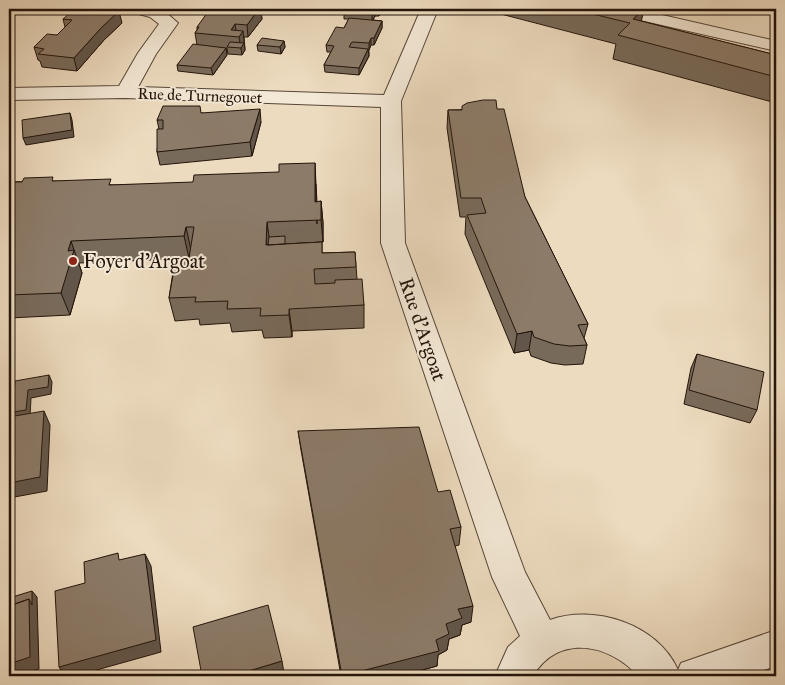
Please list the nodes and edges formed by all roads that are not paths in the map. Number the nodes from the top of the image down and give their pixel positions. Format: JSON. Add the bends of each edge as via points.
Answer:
{"nodes":[{"id":1,"x":141,"y":9,"type":"edge"},
{"id":2,"x":430,"y":9,"type":"edge"},
{"id":3,"x":615,"y":9,"type":"edge"},
{"id":4,"x":776,"y":46,"type":"edge"},
{"id":5,"x":125,"y":92,"type":"junction"},
{"id":6,"x":9,"y":94,"type":"edge"},
{"id":7,"x":390,"y":101,"type":"junction"},
{"id":8,"x":542,"y":641,"type":"junction"},
{"id":9,"x":776,"y":648,"type":"edge"},
{"id":10,"x":514,"y":676,"type":"edge"},
{"id":11,"x":661,"y":676,"type":"edge"},
{"id":12,"x":694,"y":676,"type":"edge"}],
"edges":[{"from":1,"to":5,"type":"street","via":[[156,13],[169,23]]},
{"from":2,"to":7,"type":"street","name":"Rue d'Argoat"},
{"from":3,"to":4,"type":"street"},
{"from":5,"to":6,"type":"street","name":"Rue de Turnegouet"},
{"from":5,"to":7,"type":"street","name":"Rue de Turnegouet"},
{"from":7,"to":8,"type":"street","name":"Rue d'Argoat","via":[[393,243],[509,577]]},
{"from":8,"to":10,"type":"street","via":[[524,657]]},
{"from":8,"to":11,"type":"street","via":[[562,632],[585,630],[609,635],[633,646]]},
{"from":9,"to":12,"type":"street"}]}
